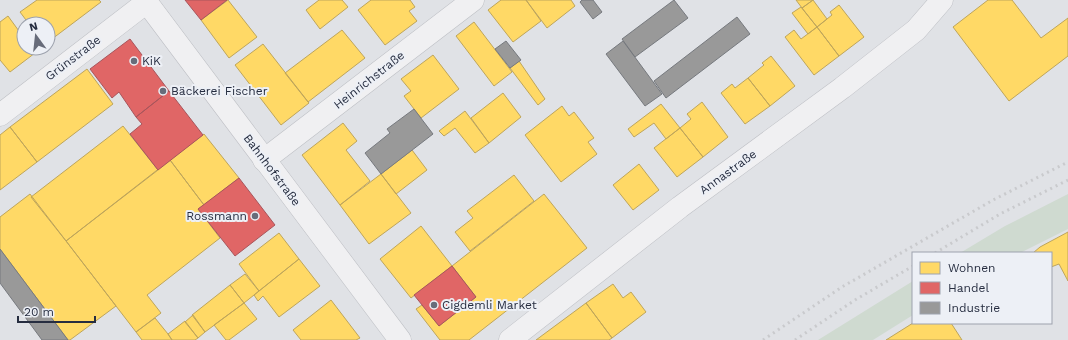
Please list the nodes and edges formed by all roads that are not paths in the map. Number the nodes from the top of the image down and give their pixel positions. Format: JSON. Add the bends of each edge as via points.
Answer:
{"nodes":[{"id":1,"x":473,"y":0,"type":"edge"},
{"id":2,"x":942,"y":0,"type":"edge"},
{"id":3,"x":146,"y":1,"type":"edge"},
{"id":4,"x":0,"y":114,"type":"edge"},
{"id":5,"x":264,"y":160,"type":"junction"},
{"id":6,"x":400,"y":340,"type":"edge"},
{"id":7,"x":510,"y":340,"type":"edge"}],
"edges":[{"from":1,"to":5,"type":"street","name":"Heinrichstraße"},
{"from":2,"to":7,"type":"street","name":"Annastraße","via":[[916,30],[680,207]]},
{"from":3,"to":4,"type":"street","name":"Grünstraße"},
{"from":3,"to":5,"type":"street","name":"Bahnhofstraße"},
{"from":5,"to":6,"type":"street","name":"Bahnhofstraße"}]}
